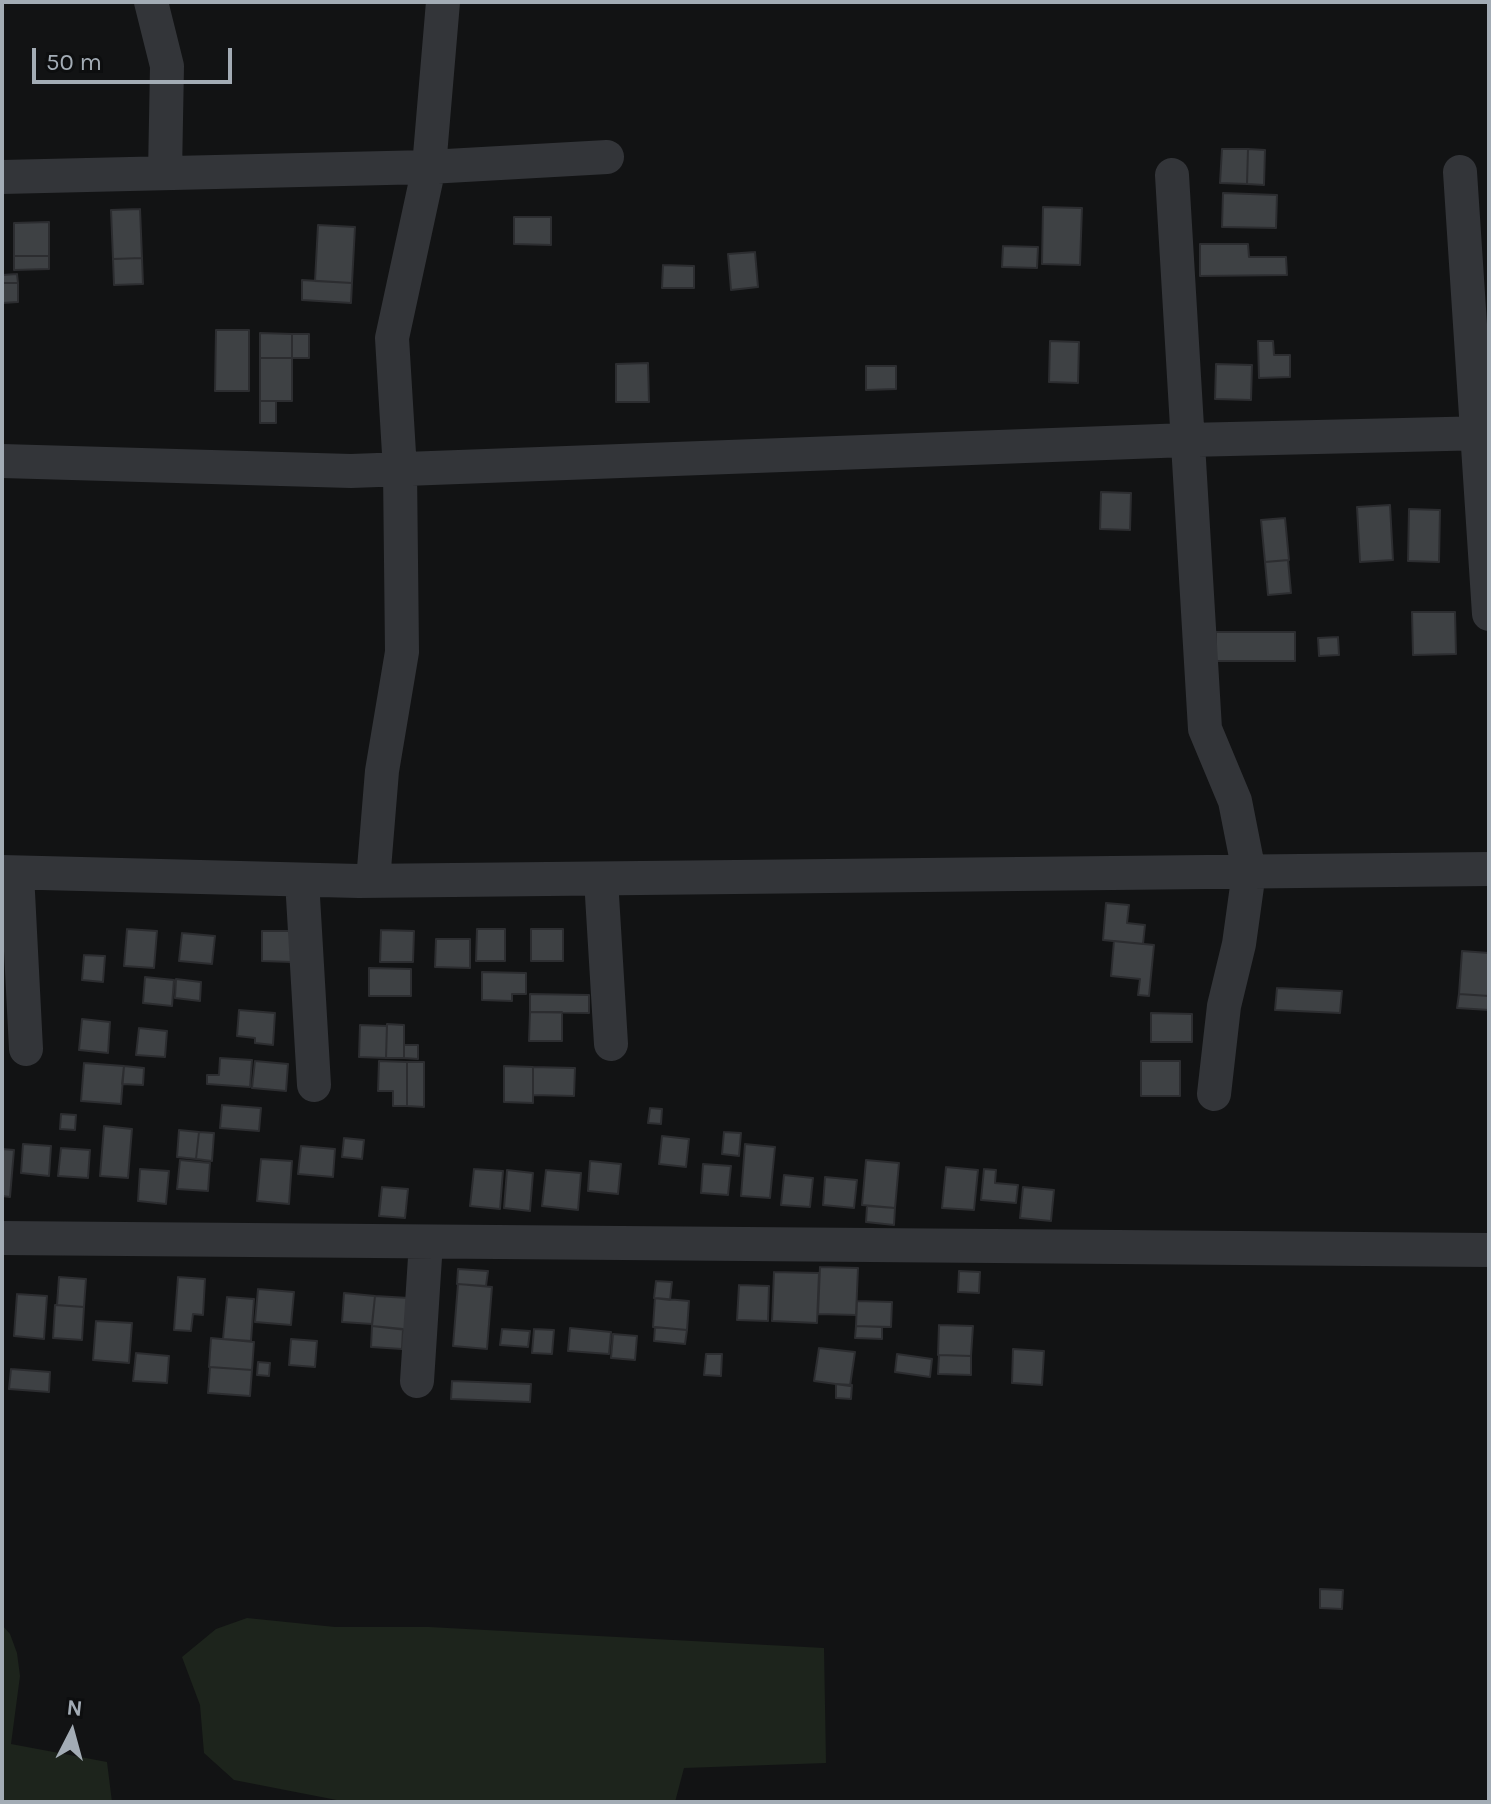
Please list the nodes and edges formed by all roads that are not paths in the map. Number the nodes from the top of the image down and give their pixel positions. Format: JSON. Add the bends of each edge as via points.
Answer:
{"nodes":[{"id":1,"x":151,"y":2,"type":"edge"},
{"id":2,"x":443,"y":2,"type":"edge"},
{"id":3,"x":607,"y":157,"type":"dead end"},
{"id":4,"x":429,"y":167,"type":"junction"},
{"id":5,"x":1460,"y":172,"type":"dead end"},
{"id":6,"x":165,"y":173,"type":"junction"},
{"id":7,"x":1172,"y":175,"type":"dead end"},
{"id":8,"x":2,"y":177,"type":"edge"},
{"id":9,"x":1483,"y":433,"type":"edge"},
{"id":10,"x":1187,"y":440,"type":"junction"},
{"id":11,"x":2,"y":461,"type":"edge"},
{"id":12,"x":400,"y":470,"type":"junction"},
{"id":13,"x":1489,"y":614,"type":"edge"},
{"id":14,"x":1489,"y":869,"type":"edge"},
{"id":15,"x":1249,"y":872,"type":"junction"},
{"id":16,"x":9,"y":873,"type":"edge"},
{"id":17,"x":601,"y":879,"type":"junction"},
{"id":18,"x":302,"y":880,"type":"junction"},
{"id":19,"x":373,"y":881,"type":"junction"},
{"id":20,"x":611,"y":1044,"type":"dead end"},
{"id":21,"x":26,"y":1049,"type":"dead end"},
{"id":22,"x":314,"y":1085,"type":"dead end"},
{"id":23,"x":1214,"y":1094,"type":"dead end"},
{"id":24,"x":2,"y":1238,"type":"edge"},
{"id":25,"x":426,"y":1242,"type":"junction"},
{"id":26,"x":1489,"y":1250,"type":"edge"},
{"id":27,"x":417,"y":1381,"type":"dead end"}],
"edges":[{"from":1,"to":6,"type":"street","via":[[167,66]]},
{"from":2,"to":4,"type":"street"},
{"from":3,"to":4,"type":"street"},
{"from":4,"to":6,"type":"street"},
{"from":4,"to":12,"type":"street","via":[[392,338]]},
{"from":5,"to":9,"type":"street"},
{"from":6,"to":8,"type":"street"},
{"from":7,"to":10,"type":"street"},
{"from":9,"to":10,"type":"street"},
{"from":9,"to":13,"type":"street"},
{"from":10,"to":12,"type":"street"},
{"from":10,"to":15,"type":"street","via":[[1205,729],[1235,801]]},
{"from":11,"to":12,"type":"street"},
{"from":12,"to":19,"type":"street","via":[[402,652],[382,771]]},
{"from":14,"to":15,"type":"street"},
{"from":15,"to":17,"type":"street"},
{"from":15,"to":23,"type":"street"},
{"from":16,"to":18,"type":"street"},
{"from":16,"to":21,"type":"street"},
{"from":17,"to":19,"type":"street"},
{"from":17,"to":20,"type":"street"},
{"from":18,"to":19,"type":"street"},
{"from":18,"to":22,"type":"street"},
{"from":24,"to":25,"type":"street"},
{"from":25,"to":26,"type":"street"},
{"from":25,"to":27,"type":"street"}]}
